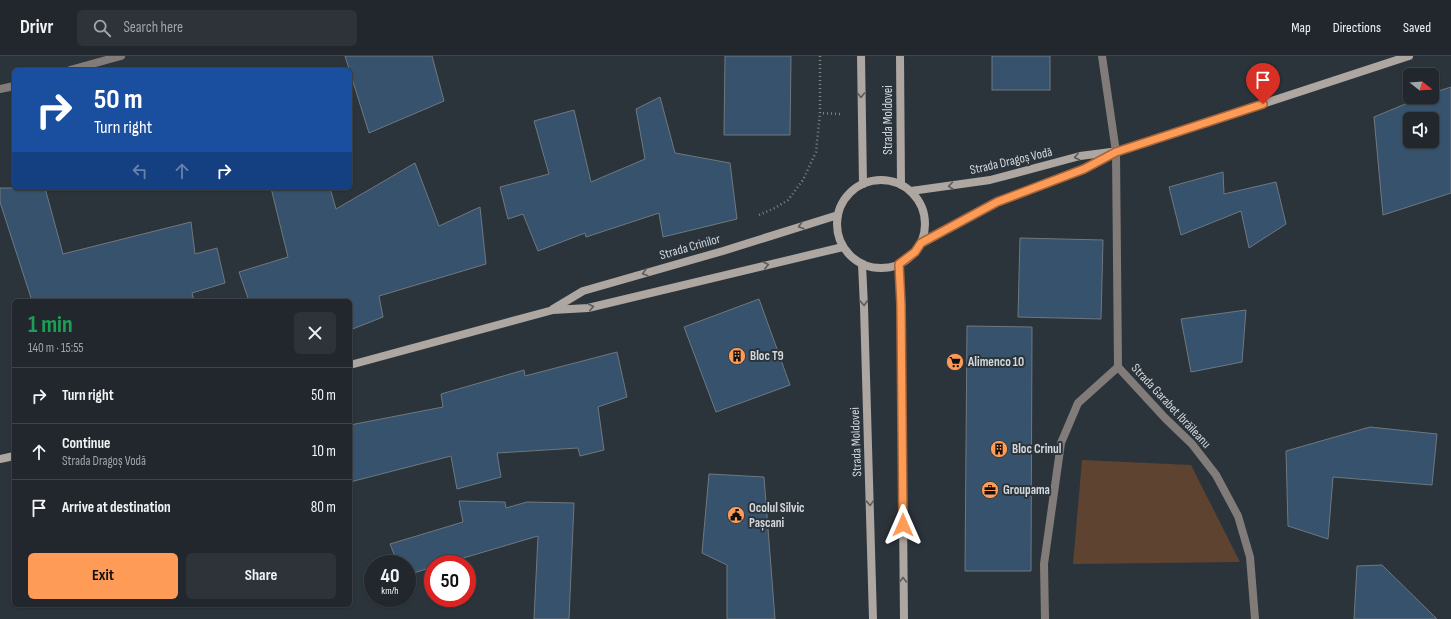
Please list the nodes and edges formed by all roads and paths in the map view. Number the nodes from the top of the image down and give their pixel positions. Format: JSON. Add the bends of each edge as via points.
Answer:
{"nodes":[{"id":1,"x":121,"y":56,"type":"edge"},
{"id":2,"x":820,"y":56,"type":"edge"},
{"id":3,"x":861,"y":56,"type":"edge"},
{"id":4,"x":900,"y":56,"type":"edge"},
{"id":5,"x":1102,"y":56,"type":"edge"},
{"id":6,"x":1409,"y":56,"type":"edge"},
{"id":7,"x":77,"y":68,"type":"edge"},
{"id":8,"x":12,"y":86,"type":"edge"},
{"id":9,"x":0,"y":89,"type":"edge"},
{"id":10,"x":820,"y":113,"type":"junction"},
{"id":11,"x":861,"y":115,"type":"junction"},
{"id":12,"x":1116,"y":152,"type":"junction"},
{"id":13,"x":863,"y":184,"type":"junction"},
{"id":14,"x":901,"y":184,"type":"junction"},
{"id":15,"x":911,"y":191,"type":"junction"},
{"id":16,"x":838,"y":215,"type":"junction"},
{"id":17,"x":755,"y":217,"type":"dead end"},
{"id":18,"x":921,"y":243,"type":"junction"},
{"id":19,"x":843,"y":247,"type":"junction"},
{"id":20,"x":862,"y":264,"type":"junction"},
{"id":21,"x":899,"y":264,"type":"junction"},
{"id":22,"x":553,"y":310,"type":"junction"},
{"id":23,"x":352,"y":364,"type":"edge"},
{"id":24,"x":1118,"y":367,"type":"junction"},
{"id":25,"x":12,"y":457,"type":"edge"},
{"id":26,"x":0,"y":460,"type":"edge"},
{"id":27,"x":873,"y":619,"type":"edge"},
{"id":28,"x":904,"y":619,"type":"edge"},
{"id":29,"x":1045,"y":619,"type":"edge"},
{"id":30,"x":1255,"y":619,"type":"edge"}],
"edges":[{"from":1,"to":7,"type":"street"},
{"from":2,"to":10,"type":"path"},
{"from":3,"to":11,"type":"main road","name":"Strada Moldovei","one_way":true},
{"from":4,"to":14,"type":"main road","name":"Strada Moldovei"},
{"from":5,"to":12,"type":"street","name":"Strada Garabet Ibrăileanu"},
{"from":6,"to":12,"type":"main road","name":"Strada Dragoș Vodă"},
{"from":8,"to":9,"type":"street"},
{"from":10,"to":11,"type":"path"},
{"from":10,"to":17,"type":"path","via":[[816,152],[803,180],[788,200]]},
{"from":11,"to":13,"type":"main road","name":"Strada Moldovei"},
{"from":12,"to":15,"type":"main road","name":"Strada Dragoș Vodă","one_way":true,"via":[[1080,156],[990,180]]},
{"from":12,"to":18,"type":"main road","name":"Strada Dragoș Vodă","via":[[1084,169],[997,202]]},
{"from":12,"to":24,"type":"street","name":"Strada Garabet Ibrăileanu"},
{"from":13,"to":14,"type":"main road","via":[[882,180]]},
{"from":13,"to":16,"type":"main road","via":[[847,196]]},
{"from":14,"to":15,"type":"main road"},
{"from":15,"to":18,"type":"main road","via":[[924,212],[925,233]]},
{"from":16,"to":19,"type":"main road","via":[[838,235]]},
{"from":16,"to":22,"type":"main road","name":"Strada Crinilor","one_way":true,"via":[[583,291]]},
{"from":18,"to":21,"type":"main road","via":[[915,252]]},
{"from":19,"to":20,"type":"main road"},
{"from":22,"to":19,"type":"main road","name":"Strada Crinilor","one_way":true,"via":[[588,308]]},
{"from":20,"to":21,"type":"main road","via":[[881,268]]},
{"from":20,"to":27,"type":"main road","name":"Strada Moldovei","one_way":true},
{"from":28,"to":21,"type":"main road","one_way":true},
{"from":22,"to":23,"type":"main road","name":"Strada Crinilor"},
{"from":24,"to":29,"type":"street","via":[[1078,403],[1061,443],[1044,564]]},
{"from":24,"to":30,"type":"street","name":"Strada Garabet Ibrăileanu","via":[[1192,444],[1216,475],[1238,516],[1250,557]]},
{"from":25,"to":26,"type":"main road"}]}
